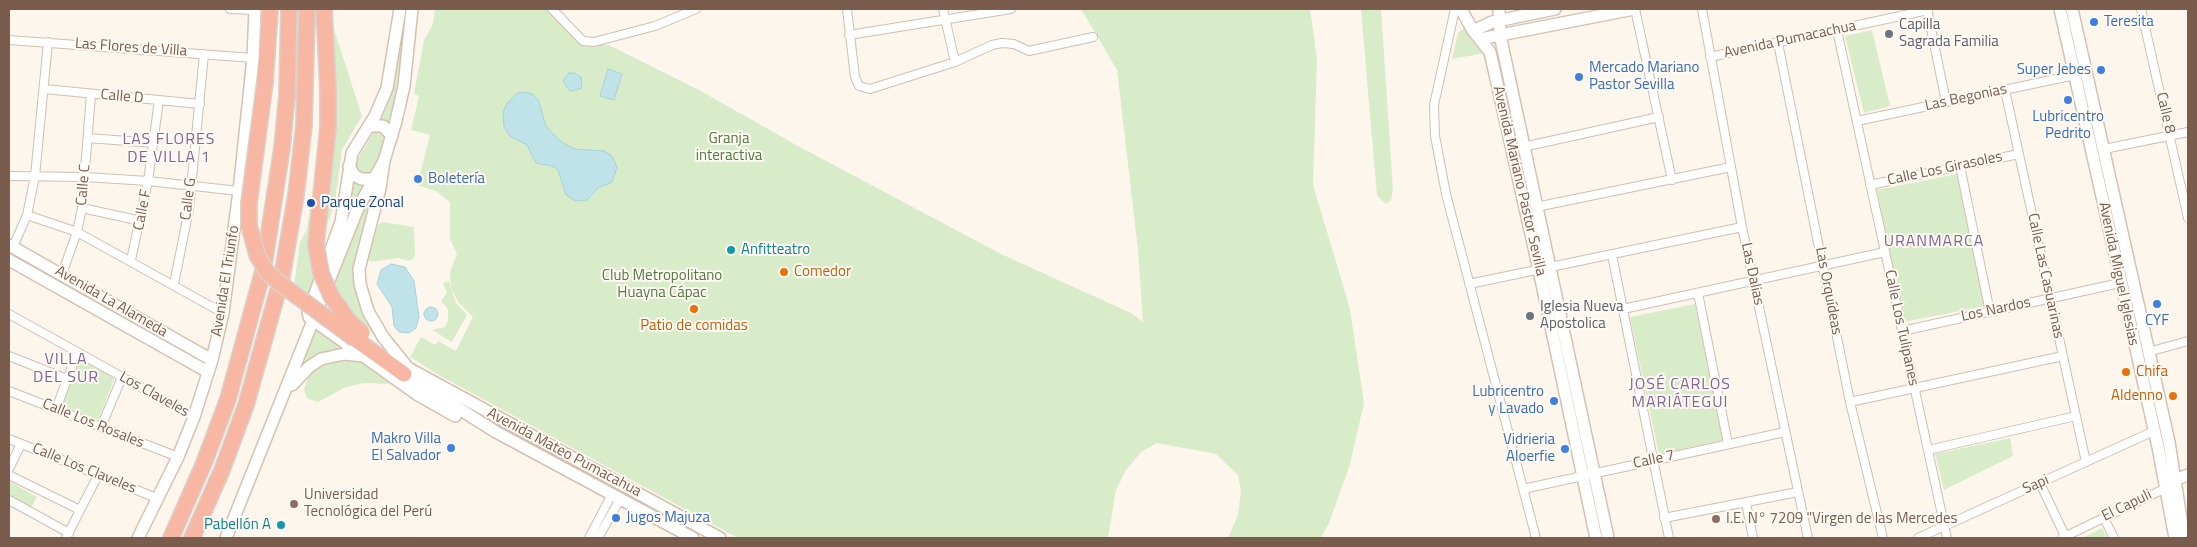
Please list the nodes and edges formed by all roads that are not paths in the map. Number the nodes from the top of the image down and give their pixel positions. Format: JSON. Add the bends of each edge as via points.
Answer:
{"nodes":[{"id":1,"x":230,"y":9,"type":"edge"},
{"id":2,"x":260,"y":9,"type":"edge"},
{"id":3,"x":289,"y":9,"type":"edge"},
{"id":4,"x":307,"y":9,"type":"edge"},
{"id":5,"x":324,"y":9,"type":"edge"},
{"id":6,"x":400,"y":9,"type":"edge"},
{"id":7,"x":412,"y":9,"type":"edge"},
{"id":8,"x":552,"y":9,"type":"edge"},
{"id":9,"x":696,"y":9,"type":"edge"},
{"id":10,"x":847,"y":9,"type":"edge"},
{"id":11,"x":943,"y":9,"type":"edge"},
{"id":12,"x":1011,"y":9,"type":"edge"},
{"id":13,"x":1455,"y":9,"type":"edge"},
{"id":14,"x":1461,"y":9,"type":"edge"},
{"id":15,"x":1555,"y":9,"type":"edge"},
{"id":16,"x":1635,"y":9,"type":"edge"},
{"id":17,"x":1702,"y":9,"type":"edge"},
{"id":18,"x":1927,"y":9,"type":"edge"},
{"id":19,"x":2060,"y":9,"type":"edge"},
{"id":20,"x":2072,"y":9,"type":"edge"},
{"id":21,"x":2141,"y":9,"type":"edge"},
{"id":22,"x":1499,"y":15,"type":"edge"},
{"id":23,"x":1518,"y":17,"type":"junction"},
{"id":24,"x":945,"y":19,"type":"junction"},
{"id":25,"x":1837,"y":30,"type":"junction"},
{"id":26,"x":1522,"y":31,"type":"junction"},
{"id":27,"x":849,"y":35,"type":"junction"},
{"id":28,"x":1476,"y":35,"type":"junction"},
{"id":29,"x":1500,"y":35,"type":"junction"},
{"id":30,"x":1093,"y":37,"type":"dead end"},
{"id":31,"x":9,"y":40,"type":"edge"},
{"id":32,"x":48,"y":42,"type":"junction"},
{"id":33,"x":1778,"y":43,"type":"junction"},
{"id":34,"x":204,"y":54,"type":"junction"},
{"id":35,"x":1710,"y":57,"type":"junction"},
{"id":36,"x":253,"y":58,"type":"junction"},
{"id":37,"x":955,"y":62,"type":"junction"},
{"id":38,"x":2075,"y":75,"type":"junction"},
{"id":39,"x":44,"y":89,"type":"junction"},
{"id":40,"x":2005,"y":90,"type":"junction"},
{"id":41,"x":91,"y":94,"type":"junction"},
{"id":42,"x":159,"y":100,"type":"junction"},
{"id":43,"x":1946,"y":102,"type":"junction"},
{"id":44,"x":200,"y":104,"type":"junction"},
{"id":45,"x":1659,"y":117,"type":"junction"},
{"id":46,"x":1857,"y":121,"type":"junction"},
{"id":47,"x":370,"y":126,"type":"junction"},
{"id":48,"x":2188,"y":132,"type":"edge"},
{"id":49,"x":392,"y":136,"type":"junction"},
{"id":50,"x":2170,"y":136,"type":"junction"},
{"id":51,"x":88,"y":138,"type":"junction"},
{"id":52,"x":154,"y":143,"type":"junction"},
{"id":53,"x":1523,"y":147,"type":"junction"},
{"id":54,"x":2104,"y":149,"type":"junction"},
{"id":55,"x":2019,"y":154,"type":"junction"},
{"id":56,"x":384,"y":161,"type":"junction"},
{"id":57,"x":349,"y":166,"type":"junction"},
{"id":58,"x":1960,"y":166,"type":"junction"},
{"id":59,"x":1731,"y":167,"type":"junction"},
{"id":60,"x":9,"y":176,"type":"edge"},
{"id":61,"x":35,"y":176,"type":"junction"},
{"id":62,"x":85,"y":177,"type":"junction"},
{"id":63,"x":373,"y":179,"type":"junction"},
{"id":64,"x":1672,"y":180,"type":"junction"},
{"id":65,"x":148,"y":181,"type":"junction"},
{"id":66,"x":191,"y":185,"type":"junction"},
{"id":67,"x":1870,"y":185,"type":"junction"},
{"id":68,"x":239,"y":192,"type":"junction"},
{"id":69,"x":1536,"y":207,"type":"junction"},
{"id":70,"x":82,"y":208,"type":"junction"},
{"id":71,"x":27,"y":215,"type":"junction"},
{"id":72,"x":2188,"y":218,"type":"edge"},
{"id":73,"x":141,"y":221,"type":"junction"},
{"id":74,"x":1742,"y":226,"type":"junction"},
{"id":75,"x":77,"y":232,"type":"junction"},
{"id":76,"x":11,"y":246,"type":"edge"},
{"id":77,"x":1885,"y":252,"type":"junction"},
{"id":78,"x":1612,"y":254,"type":"junction"},
{"id":79,"x":9,"y":260,"type":"edge"},
{"id":80,"x":130,"y":260,"type":"junction"},
{"id":81,"x":1824,"y":265,"type":"junction"},
{"id":82,"x":1544,"y":269,"type":"junction"},
{"id":83,"x":62,"y":274,"type":"junction"},
{"id":84,"x":1754,"y":281,"type":"junction"},
{"id":85,"x":2120,"y":283,"type":"junction"},
{"id":86,"x":174,"y":284,"type":"junction"},
{"id":87,"x":1469,"y":284,"type":"junction"},
{"id":88,"x":1698,"y":293,"type":"junction"},
{"id":89,"x":2050,"y":298,"type":"junction"},
{"id":90,"x":1623,"y":309,"type":"junction"},
{"id":91,"x":1990,"y":312,"type":"junction"},
{"id":92,"x":223,"y":313,"type":"junction"},
{"id":93,"x":9,"y":314,"type":"edge"},
{"id":94,"x":311,"y":318,"type":"junction"},
{"id":95,"x":1902,"y":331,"type":"junction"},
{"id":96,"x":358,"y":336,"type":"junction"},
{"id":97,"x":2188,"y":341,"type":"edge"},
{"id":98,"x":2148,"y":352,"type":"junction"},
{"id":99,"x":77,"y":353,"type":"junction"},
{"id":100,"x":9,"y":356,"type":"edge"},
{"id":101,"x":364,"y":356,"type":"junction"},
{"id":102,"x":2063,"y":356,"type":"junction"},
{"id":103,"x":212,"y":360,"type":"junction"},
{"id":104,"x":406,"y":371,"type":"junction"},
{"id":105,"x":208,"y":372,"type":"junction"},
{"id":106,"x":122,"y":377,"type":"junction"},
{"id":107,"x":68,"y":379,"type":"junction"},
{"id":108,"x":1914,"y":388,"type":"junction"},
{"id":109,"x":9,"y":391,"type":"edge"},
{"id":110,"x":284,"y":396,"type":"junction"},
{"id":111,"x":1850,"y":402,"type":"junction"},
{"id":112,"x":56,"y":409,"type":"junction"},
{"id":113,"x":2076,"y":416,"type":"junction"},
{"id":114,"x":194,"y":418,"type":"junction"},
{"id":115,"x":101,"y":427,"type":"junction"},
{"id":116,"x":2154,"y":431,"type":"junction"},
{"id":117,"x":1785,"y":432,"type":"junction"},
{"id":118,"x":9,"y":440,"type":"edge"},
{"id":119,"x":21,"y":444,"type":"junction"},
{"id":120,"x":1728,"y":444,"type":"junction"},
{"id":121,"x":1928,"y":450,"type":"junction"},
{"id":122,"x":178,"y":457,"type":"junction"},
{"id":123,"x":1653,"y":460,"type":"junction"},
{"id":124,"x":2086,"y":462,"type":"junction"},
{"id":125,"x":563,"y":468,"type":"junction"},
{"id":126,"x":9,"y":469,"type":"edge"},
{"id":127,"x":98,"y":474,"type":"junction"},
{"id":128,"x":1588,"y":474,"type":"junction"},
{"id":129,"x":9,"y":475,"type":"edge"},
{"id":130,"x":2188,"y":475,"type":"edge"},
{"id":131,"x":2040,"y":483,"type":"junction"},
{"id":132,"x":2170,"y":484,"type":"junction"},
{"id":133,"x":1523,"y":489,"type":"junction"},
{"id":134,"x":1798,"y":492,"type":"junction"},
{"id":135,"x":616,"y":497,"type":"junction"},
{"id":136,"x":158,"y":499,"type":"junction"},
{"id":137,"x":9,"y":500,"type":"edge"},
{"id":138,"x":1746,"y":503,"type":"junction"},
{"id":139,"x":80,"y":510,"type":"junction"},
{"id":140,"x":1664,"y":518,"type":"junction"},
{"id":141,"x":2104,"y":518,"type":"junction"},
{"id":142,"x":1944,"y":526,"type":"junction"},
{"id":143,"x":68,"y":536,"type":"edge"},
{"id":144,"x":2064,"y":537,"type":"edge"},
{"id":145,"x":138,"y":538,"type":"edge"},
{"id":146,"x":171,"y":538,"type":"edge"},
{"id":147,"x":192,"y":538,"type":"edge"},
{"id":148,"x":226,"y":538,"type":"edge"},
{"id":149,"x":589,"y":538,"type":"edge"},
{"id":150,"x":598,"y":538,"type":"edge"},
{"id":151,"x":693,"y":538,"type":"edge"},
{"id":152,"x":720,"y":538,"type":"edge"},
{"id":153,"x":1536,"y":538,"type":"edge"},
{"id":154,"x":1596,"y":538,"type":"edge"},
{"id":155,"x":1608,"y":538,"type":"edge"},
{"id":156,"x":1669,"y":538,"type":"edge"},
{"id":157,"x":1753,"y":538,"type":"edge"},
{"id":158,"x":1808,"y":538,"type":"edge"},
{"id":159,"x":1883,"y":538,"type":"edge"},
{"id":160,"x":1918,"y":538,"type":"edge"},
{"id":161,"x":1947,"y":538,"type":"edge"},
{"id":162,"x":2114,"y":538,"type":"edge"},
{"id":163,"x":2175,"y":538,"type":"edge"},
{"id":164,"x":2184,"y":538,"type":"edge"}],
"edges":[{"from":1,"to":2,"type":"street"},
{"from":2,"to":36,"type":"main road","name":"Avenida El Triunfo"},
{"from":2,"to":96,"type":"highway","bridge":true,"via":[[265,82],[249,203],[249,225],[257,255],[267,272],[278,282]]},
{"from":3,"to":146,"type":"highway","via":[[282,148],[263,271],[225,407]]},
{"from":4,"to":147,"type":"highway","via":[[304,125],[282,276],[246,405]]},
{"from":5,"to":96,"type":"highway","bridge":true,"via":[[328,128],[316,244],[331,296]]},
{"from":6,"to":47,"type":"main road","via":[[387,88]]},
{"from":7,"to":49,"type":"main road","via":[[404,86]]},
{"from":8,"to":9,"type":"street","via":[[583,41],[594,42],[655,26]]},
{"from":10,"to":27,"type":"street"},
{"from":11,"to":24,"type":"street"},
{"from":12,"to":24,"type":"street"},
{"from":13,"to":87,"type":"street","via":[[1434,106],[1435,136]]},
{"from":14,"to":28,"type":"main road","name":"Avenida Mariano Pastor Sevilla"},
{"from":15,"to":23,"type":"main road"},
{"from":16,"to":26,"type":"main road"},
{"from":16,"to":45,"type":"street"},
{"from":17,"to":35,"type":"street","name":"Las Dalias"},
{"from":18,"to":25,"type":"street","name":"Avenida Pumacachua"},
{"from":18,"to":43,"type":"street"},
{"from":19,"to":38,"type":"main road","name":"Avenida Miguel Iglesias"},
{"from":20,"to":54,"type":"main road","name":"Avenida Miguel Iglesias"},
{"from":21,"to":50,"type":"street","name":"Calle 8"},
{"from":22,"to":23,"type":"main road"},
{"from":22,"to":28,"type":"main road"},
{"from":22,"to":29,"type":"main road","name":"Avenida Mariano Pastor Sevilla"},
{"from":23,"to":26,"type":"main road"},
{"from":24,"to":27,"type":"street"},
{"from":24,"to":37,"type":"street"},
{"from":25,"to":33,"type":"street","name":"Avenida Pumacachua"},
{"from":25,"to":46,"type":"street","name":"Calle Los Tulipanes"},
{"from":26,"to":29,"type":"main road"},
{"from":27,"to":37,"type":"street","via":[[855,77],[865,88]]},
{"from":28,"to":29,"type":"main road"},
{"from":28,"to":82,"type":"main road","name":"Avenida Mariano Pastor Sevilla","via":[[1490,52]]},
{"from":29,"to":53,"type":"main road","name":"Avenida Mariano Pastor Sevilla"},
{"from":30,"to":37,"type":"street","via":[[1029,51],[1002,43]]},
{"from":31,"to":32,"type":"street","name":"Las Flores de Villa"},
{"from":32,"to":34,"type":"street","name":"Las Flores de Villa"},
{"from":32,"to":39,"type":"street"},
{"from":33,"to":35,"type":"street","name":"Avenida Pumacachua"},
{"from":33,"to":81,"type":"street","name":"Las Orquídeas"},
{"from":34,"to":36,"type":"street","name":"Las Flores de Villa"},
{"from":34,"to":44,"type":"street","name":"Calle G"},
{"from":35,"to":59,"type":"street","name":"Las Dalias"},
{"from":36,"to":68,"type":"main road","name":"Avenida El Triunfo"},
{"from":38,"to":40,"type":"street","name":"Las Begonias"},
{"from":38,"to":85,"type":"main road","name":"Avenida Miguel Iglesias"},
{"from":39,"to":41,"type":"street","name":"Calle D"},
{"from":39,"to":61,"type":"street"},
{"from":40,"to":43,"type":"street","name":"Las Begonias"},
{"from":40,"to":55,"type":"street","name":"Calle Las Casuarinas"},
{"from":41,"to":42,"type":"street","name":"Calle D"},
{"from":41,"to":51,"type":"street","name":"Calle C"},
{"from":42,"to":44,"type":"street","name":"Calle D"},
{"from":42,"to":52,"type":"street","name":"Calle F"},
{"from":43,"to":46,"type":"street","name":"Las Begonias"},
{"from":44,"to":66,"type":"street","name":"Calle G"},
{"from":45,"to":53,"type":"street"},
{"from":45,"to":64,"type":"street"},
{"from":46,"to":67,"type":"street","name":"Calle Los Tulipanes"},
{"from":47,"to":49,"type":"main road","via":[[383,126]]},
{"from":47,"to":57,"type":"main road","via":[[355,147]]},
{"from":48,"to":50,"type":"street"},
{"from":49,"to":56,"type":"main road"},
{"from":50,"to":54,"type":"street"},
{"from":50,"to":72,"type":"street","name":"Calle 8"},
{"from":51,"to":52,"type":"street"},
{"from":51,"to":62,"type":"street","name":"Calle C"},
{"from":52,"to":65,"type":"street","name":"Calle F"},
{"from":53,"to":69,"type":"main road","name":"Avenida Mariano Pastor Sevilla"},
{"from":54,"to":98,"type":"main road","name":"Avenida Miguel Iglesias"},
{"from":55,"to":58,"type":"street","name":"Calle Los Girasoles"},
{"from":55,"to":89,"type":"street","name":"Calle Las Casuarinas"},
{"from":56,"to":63,"type":"main road"},
{"from":56,"to":104,"type":"main road","via":[[359,269],[360,284],[368,311]]},
{"from":57,"to":63,"type":"main road","via":[[357,177],[366,181]]},
{"from":57,"to":94,"type":"main road","via":[[341,222]]},
{"from":58,"to":67,"type":"street","name":"Calle Los Girasoles"},
{"from":58,"to":91,"type":"street"},
{"from":59,"to":64,"type":"street"},
{"from":59,"to":74,"type":"street","name":"Las Dalias"},
{"from":60,"to":61,"type":"street"},
{"from":61,"to":62,"type":"street"},
{"from":61,"to":71,"type":"street"},
{"from":62,"to":65,"type":"street"},
{"from":62,"to":70,"type":"street","name":"Calle C"},
{"from":63,"to":94,"type":"main road"},
{"from":64,"to":69,"type":"street"},
{"from":65,"to":66,"type":"street"},
{"from":65,"to":73,"type":"street","name":"Calle F"},
{"from":66,"to":68,"type":"street"},
{"from":66,"to":86,"type":"street","name":"Calle G"},
{"from":67,"to":77,"type":"street","name":"Calle Los Tulipanes"},
{"from":68,"to":92,"type":"main road","name":"Avenida El Triunfo"},
{"from":69,"to":82,"type":"main road","name":"Avenida Mariano Pastor Sevilla"},
{"from":70,"to":73,"type":"street"},
{"from":70,"to":75,"type":"street","name":"Calle C"},
{"from":71,"to":75,"type":"street"},
{"from":71,"to":76,"type":"street"},
{"from":73,"to":80,"type":"street","name":"Calle F"},
{"from":74,"to":78,"type":"street"},
{"from":74,"to":84,"type":"street","name":"Las Dalias"},
{"from":75,"to":80,"type":"street"},
{"from":75,"to":83,"type":"street","name":"Calle C"},
{"from":76,"to":83,"type":"main road","name":"Avenida La Alameda"},
{"from":77,"to":81,"type":"street"},
{"from":77,"to":95,"type":"street","name":"Calle Los Tulipanes"},
{"from":78,"to":82,"type":"street"},
{"from":78,"to":90,"type":"street"},
{"from":79,"to":105,"type":"main road"},
{"from":80,"to":86,"type":"street"},
{"from":81,"to":84,"type":"street"},
{"from":81,"to":111,"type":"street","name":"Las Orquídeas"},
{"from":82,"to":87,"type":"street"},
{"from":82,"to":128,"type":"main road","name":"Avenida Mariano Pastor Sevilla"},
{"from":83,"to":103,"type":"main road","name":"Avenida La Alameda"},
{"from":84,"to":88,"type":"street"},
{"from":84,"to":117,"type":"street","name":"Las Dalias"},
{"from":85,"to":89,"type":"street","name":"Los Nardos"},
{"from":85,"to":116,"type":"main road","name":"Avenida Miguel Iglesias"},
{"from":86,"to":92,"type":"street"},
{"from":87,"to":133,"type":"street"},
{"from":88,"to":90,"type":"street"},
{"from":88,"to":120,"type":"street"},
{"from":89,"to":91,"type":"street","name":"Los Nardos"},
{"from":89,"to":102,"type":"street","name":"Calle Las Casuarinas"},
{"from":90,"to":123,"type":"street"},
{"from":91,"to":95,"type":"street","name":"Los Nardos"},
{"from":92,"to":103,"type":"main road","name":"Avenida El Triunfo"},
{"from":93,"to":99,"type":"street","name":"Los Claveles"},
{"from":94,"to":101,"type":"main road"},
{"from":94,"to":110,"type":"main road"},
{"from":95,"to":108,"type":"street","name":"Calle Los Tulipanes"},
{"from":96,"to":104,"type":"highway"},
{"from":97,"to":98,"type":"street"},
{"from":98,"to":132,"type":"main road","name":"Avenida Miguel Iglesias","via":[[2169,442]]},
{"from":99,"to":106,"type":"street","name":"Los Claveles"},
{"from":99,"to":107,"type":"street"},
{"from":100,"to":107,"type":"street"},
{"from":101,"to":110,"type":"main road","via":[[344,354],[321,359],[299,377]]},
{"from":101,"to":125,"type":"main road","via":[[435,405],[537,461]]},
{"from":102,"to":108,"type":"street"},
{"from":102,"to":113,"type":"street","name":"Calle Las Casuarinas"},
{"from":103,"to":105,"type":"main road","name":"Avenida El Triunfo"},
{"from":104,"to":125,"type":"main road","name":"Avenida Mateo Pumacahua","via":[[496,432]]},
{"from":104,"to":152,"type":"main road","name":"Avenida Mateo Pumacahua"},
{"from":105,"to":114,"type":"main road","name":"Avenida El Triunfo"},
{"from":106,"to":114,"type":"street","name":"Los Claveles"},
{"from":106,"to":115,"type":"street"},
{"from":107,"to":112,"type":"street"},
{"from":108,"to":111,"type":"street"},
{"from":108,"to":121,"type":"street","name":"Calle Los Tulipanes"},
{"from":109,"to":112,"type":"street","name":"Calle Los Rosales"},
{"from":110,"to":148,"type":"main road"},
{"from":111,"to":159,"type":"street","name":"Las Orquídeas"},
{"from":112,"to":115,"type":"street","name":"Calle Los Rosales"},
{"from":113,"to":121,"type":"street"},
{"from":113,"to":124,"type":"street","name":"Calle Las Casuarinas"},
{"from":114,"to":122,"type":"main road","name":"Avenida El Triunfo"},
{"from":115,"to":122,"type":"street","name":"Calle Los Rosales"},
{"from":116,"to":124,"type":"street","name":"Sapi"},
{"from":116,"to":132,"type":"main road","name":"Avenida Miguel Iglesias"},
{"from":117,"to":120,"type":"street","name":"Calle 7"},
{"from":117,"to":134,"type":"street","name":"Las Dalias"},
{"from":118,"to":119,"type":"street","name":"Calle Los Claveles"},
{"from":119,"to":126,"type":"street"},
{"from":119,"to":127,"type":"street","name":"Calle Los Claveles"},
{"from":120,"to":123,"type":"street","name":"Calle 7"},
{"from":121,"to":142,"type":"street","name":"Calle Los Tulipanes"},
{"from":122,"to":136,"type":"main road","name":"Avenida El Triunfo"},
{"from":123,"to":128,"type":"street","name":"Calle 7"},
{"from":123,"to":140,"type":"street"},
{"from":124,"to":131,"type":"street","name":"Sapi"},
{"from":125,"to":135,"type":"main road","name":"Avenida Mateo Pumacahua"},
{"from":127,"to":136,"type":"street","name":"Calle Los Claveles"},
{"from":127,"to":139,"type":"street"},
{"from":128,"to":133,"type":"street","name":"Calle 7"},
{"from":128,"to":154,"type":"main road","name":"Avenida Mariano Pastor Sevilla"},
{"from":128,"to":155,"type":"main road","name":"Avenida Mariano Pastor Sevilla"},
{"from":129,"to":139,"type":"street"},
{"from":130,"to":132,"type":"main road"},
{"from":131,"to":142,"type":"street","name":"Sapi"},
{"from":131,"to":144,"type":"street"},
{"from":132,"to":141,"type":"street","name":"El Capuli"},
{"from":132,"to":163,"type":"main road","name":"Avenida Miguel Iglesias"},
{"from":132,"to":164,"type":"main road","name":"Avenida Miguel Iglesias"},
{"from":133,"to":153,"type":"street"},
{"from":134,"to":138,"type":"street"},
{"from":134,"to":158,"type":"street","name":"Las Dalias"},
{"from":135,"to":149,"type":"street"},
{"from":135,"to":150,"type":"street"},
{"from":135,"to":151,"type":"main road","name":"Avenida Mateo Pumacahua"},
{"from":136,"to":145,"type":"main road","name":"Avenida El Triunfo"},
{"from":137,"to":143,"type":"street"},
{"from":138,"to":140,"type":"street"},
{"from":138,"to":157,"type":"street"},
{"from":139,"to":143,"type":"street"},
{"from":140,"to":156,"type":"street"},
{"from":141,"to":144,"type":"street","name":"El Capuli"},
{"from":141,"to":162,"type":"street"},
{"from":142,"to":160,"type":"street","name":"Sapi"},
{"from":142,"to":161,"type":"street","name":"Calle Los Tulipanes"}]}
